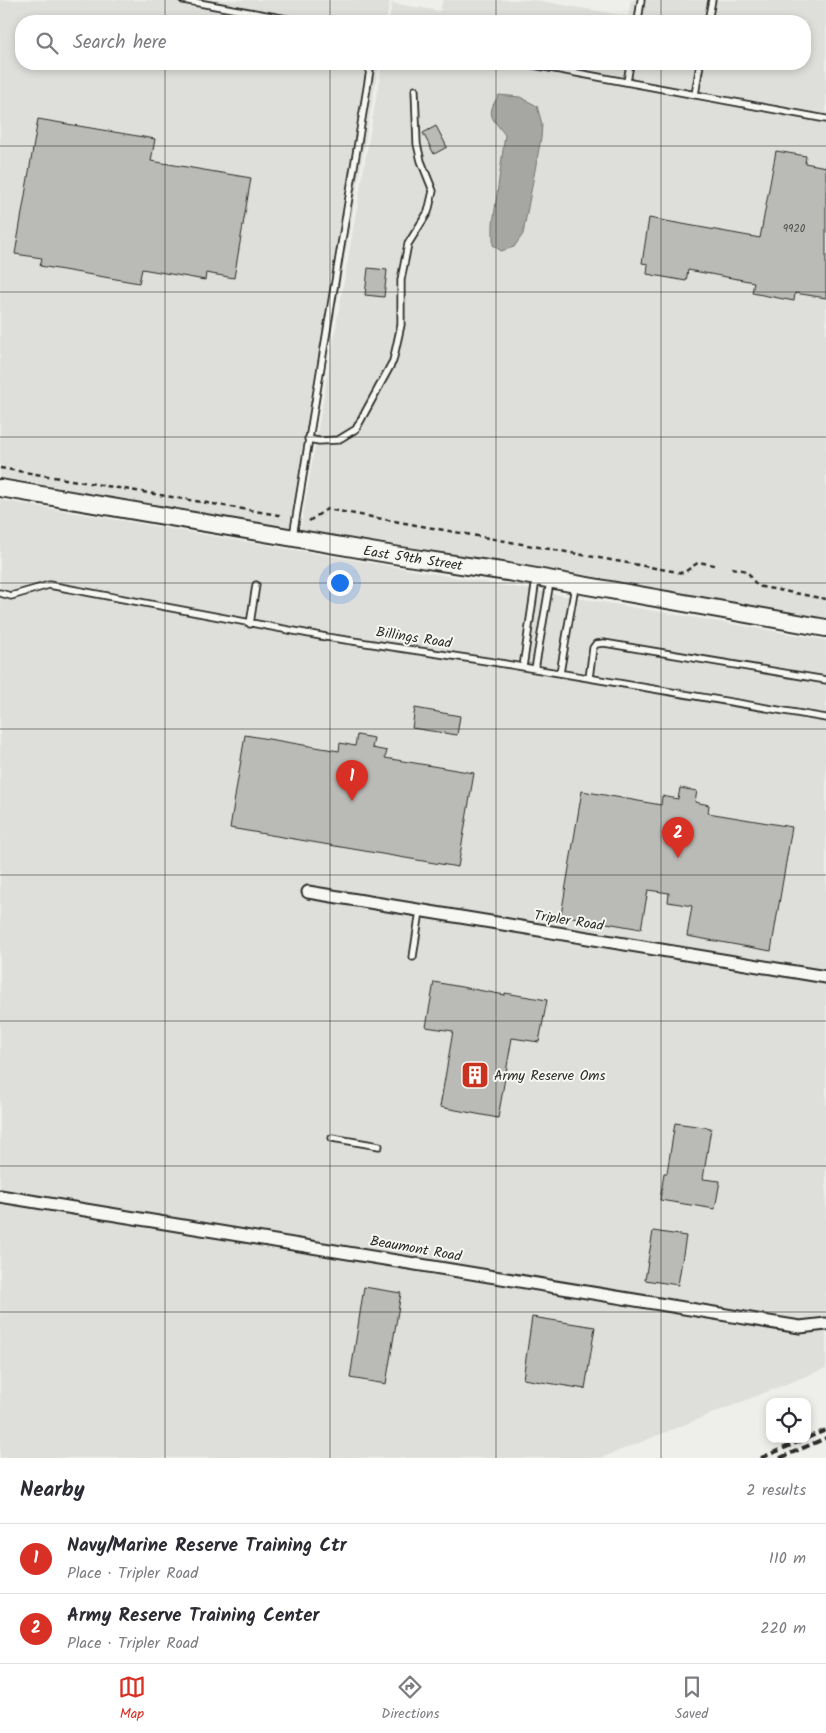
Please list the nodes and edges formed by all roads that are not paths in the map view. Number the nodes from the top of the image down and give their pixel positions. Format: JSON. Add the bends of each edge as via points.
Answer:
{"nodes":[{"id":1,"x":183,"y":0,"type":"edge"},
{"id":2,"x":641,"y":0,"type":"edge"},
{"id":3,"x":712,"y":0,"type":"edge"},
{"id":4,"x":265,"y":15,"type":"edge"},
{"id":5,"x":639,"y":15,"type":"edge"},
{"id":6,"x":709,"y":15,"type":"edge"},
{"id":7,"x":370,"y":70,"type":"edge"},
{"id":8,"x":561,"y":70,"type":"edge"},
{"id":9,"x":629,"y":70,"type":"edge"},
{"id":10,"x":699,"y":70,"type":"edge"},
{"id":11,"x":627,"y":82,"type":"junction"},
{"id":12,"x":415,"y":90,"type":"dead end"},
{"id":13,"x":695,"y":95,"type":"junction"},
{"id":14,"x":826,"y":119,"type":"edge"},
{"id":15,"x":308,"y":439,"type":"junction"},
{"id":16,"x":0,"y":488,"type":"edge"},
{"id":17,"x":293,"y":536,"type":"junction"},
{"id":18,"x":543,"y":578,"type":"junction"},
{"id":19,"x":575,"y":584,"type":"junction"},
{"id":20,"x":256,"y":585,"type":"dead end"},
{"id":21,"x":0,"y":593,"type":"edge"},
{"id":22,"x":250,"y":624,"type":"junction"},
{"id":23,"x":826,"y":628,"type":"edge"},
{"id":24,"x":523,"y":667,"type":"junction"},
{"id":25,"x":535,"y":669,"type":"junction"},
{"id":26,"x":560,"y":673,"type":"junction"},
{"id":27,"x":589,"y":678,"type":"junction"},
{"id":28,"x":826,"y":680,"type":"edge"},
{"id":29,"x":826,"y":718,"type":"edge"},
{"id":30,"x":308,"y":892,"type":"dead end"},
{"id":31,"x":420,"y":911,"type":"junction"},
{"id":32,"x":413,"y":957,"type":"dead end"},
{"id":33,"x":826,"y":977,"type":"edge"},
{"id":34,"x":332,"y":1138,"type":"dead end"},
{"id":35,"x":379,"y":1146,"type":"dead end"},
{"id":36,"x":0,"y":1196,"type":"edge"},
{"id":37,"x":826,"y":1324,"type":"edge"}],
"edges":[{"from":1,"to":4,"type":"lane"},
{"from":2,"to":5,"type":"lane"},
{"from":3,"to":6,"type":"lane"},
{"from":7,"to":15,"type":"lane"},
{"from":8,"to":11,"type":"lane"},
{"from":9,"to":11,"type":"lane"},
{"from":10,"to":13,"type":"lane"},
{"from":11,"to":13,"type":"lane"},
{"from":12,"to":15,"type":"lane","via":[[417,144],[433,191],[428,212],[408,244],[401,280],[401,325],[393,361],[356,429],[338,440]]},
{"from":13,"to":14,"type":"lane"},
{"from":15,"to":17,"type":"lane"},
{"from":16,"to":17,"type":"street","name":"East 59th Street"},
{"from":17,"to":18,"type":"street","name":"East 59th Street"},
{"from":18,"to":19,"type":"street","name":"East 59th Street"},
{"from":18,"to":24,"type":"lane"},
{"from":18,"to":25,"type":"lane"},
{"from":19,"to":23,"type":"street","name":"East 59th Street"},
{"from":19,"to":26,"type":"lane"},
{"from":20,"to":22,"type":"lane"},
{"from":21,"to":22,"type":"lane","name":"Billings Road","via":[[12,596],[49,585]]},
{"from":22,"to":24,"type":"lane","name":"Billings Road"},
{"from":24,"to":25,"type":"lane","name":"Billings Road"},
{"from":25,"to":26,"type":"lane","name":"Billings Road"},
{"from":26,"to":27,"type":"lane","name":"Billings Road"},
{"from":27,"to":28,"type":"lane","via":[[593,648],[604,643]]},
{"from":27,"to":29,"type":"lane","name":"Billings Road"},
{"from":30,"to":31,"type":"street","name":"Tripler Road"},
{"from":31,"to":32,"type":"lane"},
{"from":31,"to":33,"type":"street","name":"Tripler Road"},
{"from":34,"to":35,"type":"lane"},
{"from":36,"to":37,"type":"street","name":"Beaumont Road","via":[[800,1327]]}]}
